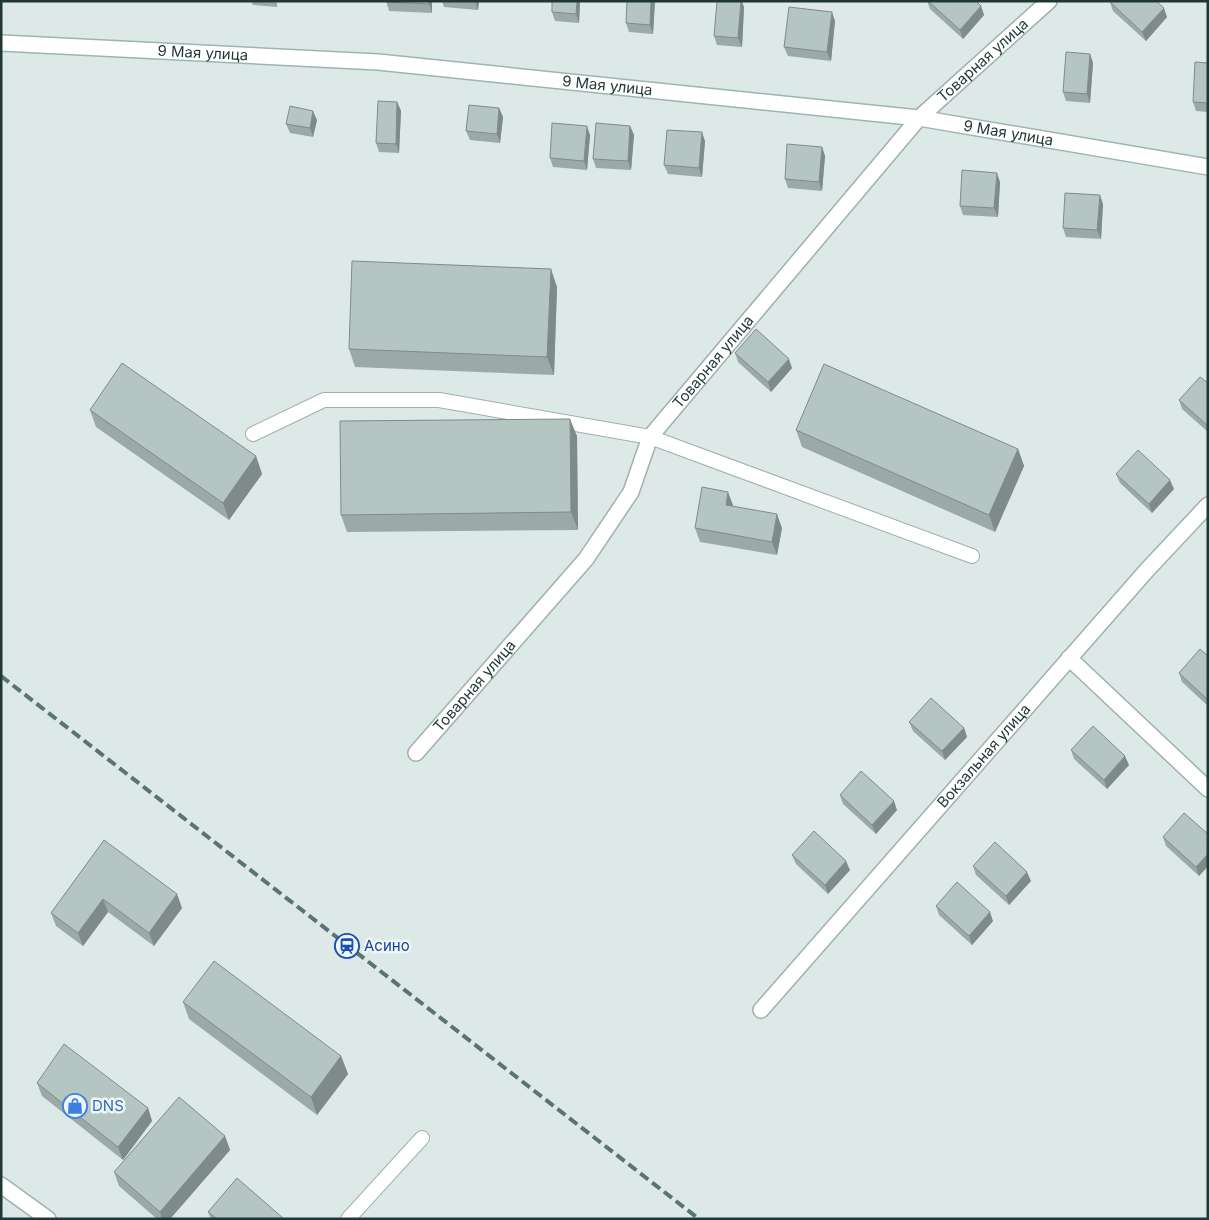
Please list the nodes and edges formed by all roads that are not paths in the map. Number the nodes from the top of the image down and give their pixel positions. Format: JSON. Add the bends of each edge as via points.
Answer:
{"nodes":[{"id":1,"x":1049,"y":1,"type":"edge"},
{"id":2,"x":1,"y":43,"type":"edge"},
{"id":3,"x":919,"y":118,"type":"junction"},
{"id":4,"x":1208,"y":167,"type":"edge"},
{"id":5,"x":253,"y":434,"type":"dead end"},
{"id":6,"x":650,"y":437,"type":"junction"},
{"id":7,"x":1208,"y":505,"type":"edge"},
{"id":8,"x":972,"y":556,"type":"dead end"},
{"id":9,"x":1069,"y":658,"type":"junction"},
{"id":10,"x":416,"y":753,"type":"dead end"},
{"id":11,"x":1208,"y":789,"type":"edge"},
{"id":12,"x":761,"y":1010,"type":"dead end"},
{"id":13,"x":422,"y":1138,"type":"dead end"},
{"id":14,"x":1,"y":1185,"type":"edge"},
{"id":15,"x":48,"y":1219,"type":"edge"},
{"id":16,"x":348,"y":1219,"type":"edge"}],
"edges":[{"from":1,"to":3,"type":"street","name":"Товарная улица"},
{"from":2,"to":3,"type":"street","name":"9 Мая улица","via":[[378,62]]},
{"from":3,"to":4,"type":"street","name":"9 Мая улица"},
{"from":3,"to":6,"type":"street","name":"Товарная улица"},
{"from":5,"to":6,"type":"lane","via":[[324,400],[439,400]]},
{"from":6,"to":8,"type":"lane"},
{"from":6,"to":10,"type":"street","name":"Товарная улица","via":[[631,492],[586,559]]},
{"from":7,"to":9,"type":"street","name":"Вокзальная улица"},
{"from":9,"to":11,"type":"street"},
{"from":9,"to":12,"type":"street","name":"Вокзальная улица"},
{"from":13,"to":16,"type":"lane"},
{"from":14,"to":15,"type":"street"}]}
